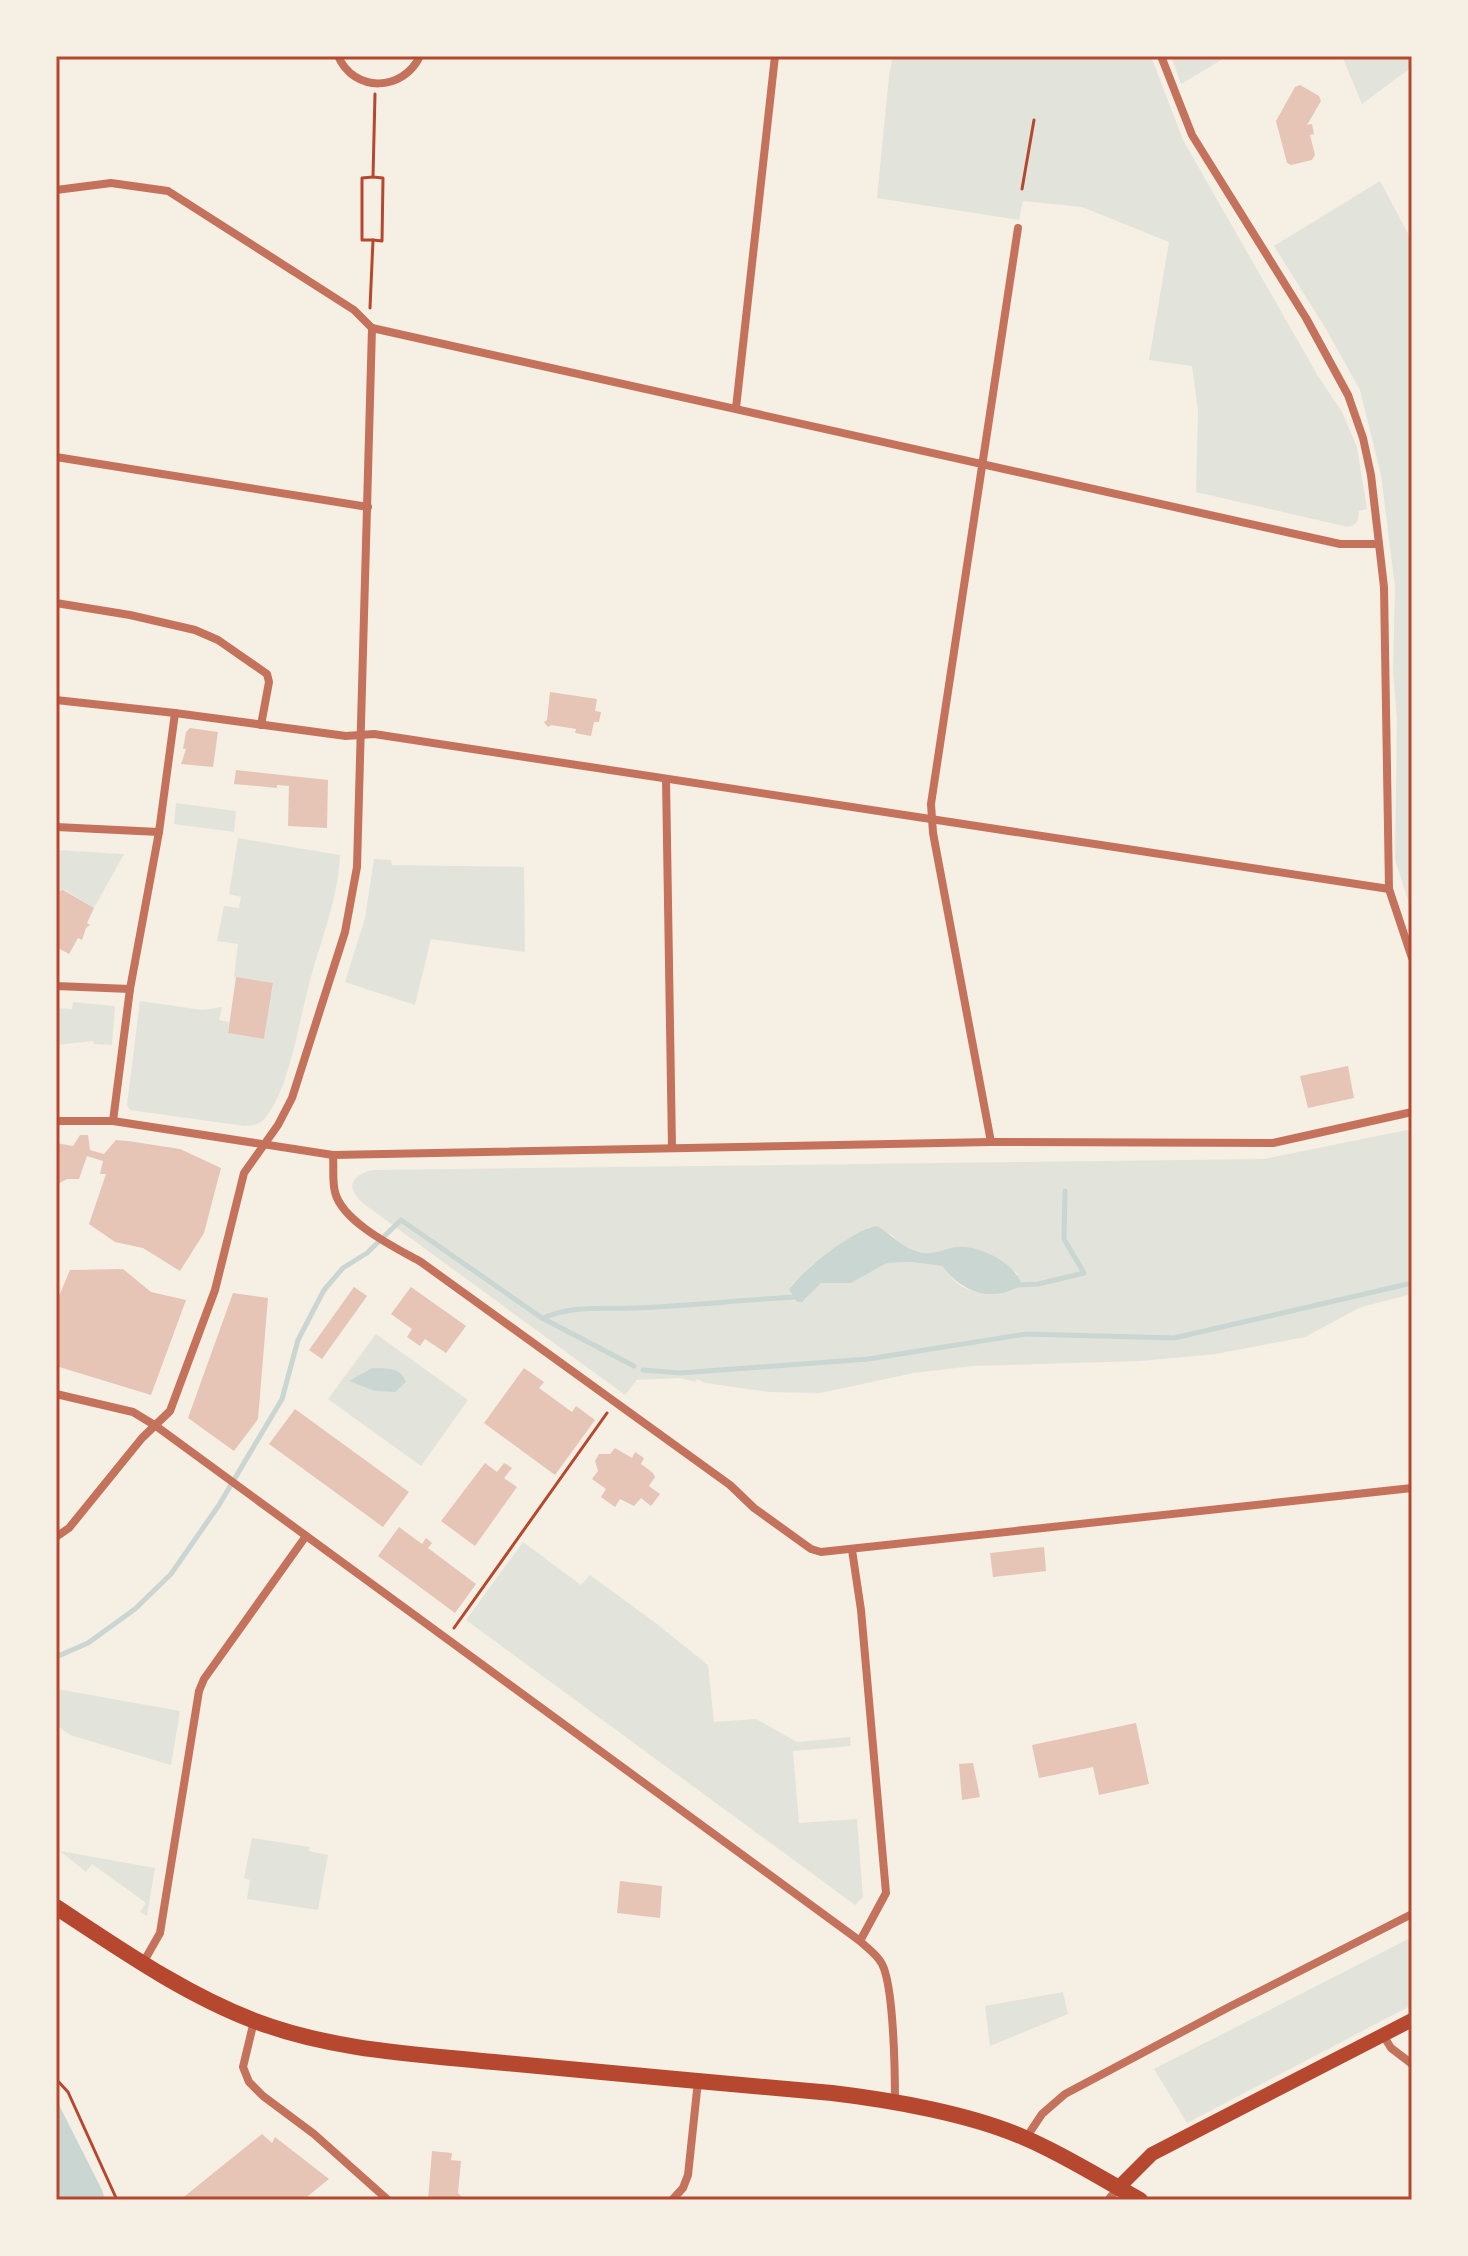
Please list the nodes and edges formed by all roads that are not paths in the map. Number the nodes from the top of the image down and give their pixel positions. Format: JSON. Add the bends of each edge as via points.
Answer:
{"nodes":[{"id":1,"x":338,"y":56,"type":"edge"},
{"id":2,"x":420,"y":56,"type":"edge"},
{"id":3,"x":775,"y":56,"type":"edge"},
{"id":4,"x":1161,"y":56,"type":"edge"},
{"id":5,"x":56,"y":190,"type":"edge"},
{"id":6,"x":1018,"y":228,"type":"dead end"},
{"id":7,"x":372,"y":328,"type":"junction"},
{"id":8,"x":736,"y":408,"type":"junction"},
{"id":9,"x":56,"y":457,"type":"edge"},
{"id":10,"x":982,"y":465,"type":"junction"},
{"id":11,"x":368,"y":507,"type":"junction"},
{"id":12,"x":1379,"y":544,"type":"junction"},
{"id":13,"x":56,"y":603,"type":"edge"},
{"id":14,"x":56,"y":700,"type":"edge"},
{"id":15,"x":175,"y":713,"type":"junction"},
{"id":16,"x":261,"y":725,"type":"junction"},
{"id":17,"x":362,"y":735,"type":"junction"},
{"id":18,"x":666,"y":779,"type":"junction"},
{"id":19,"x":930,"y":819,"type":"junction"},
{"id":20,"x":56,"y":827,"type":"edge"},
{"id":21,"x":159,"y":832,"type":"junction"},
{"id":22,"x":1389,"y":889,"type":"junction"},
{"id":23,"x":1412,"y":958,"type":"edge"},
{"id":24,"x":56,"y":986,"type":"edge"},
{"id":25,"x":130,"y":989,"type":"junction"},
{"id":26,"x":1412,"y":1112,"type":"edge"},
{"id":27,"x":56,"y":1121,"type":"edge"},
{"id":28,"x":113,"y":1121,"type":"junction"},
{"id":29,"x":991,"y":1142,"type":"junction"},
{"id":30,"x":263,"y":1143,"type":"junction"},
{"id":31,"x":672,"y":1148,"type":"junction"},
{"id":32,"x":333,"y":1155,"type":"junction"},
{"id":33,"x":56,"y":1394,"type":"edge"},
{"id":34,"x":156,"y":1426,"type":"junction"},
{"id":35,"x":1412,"y":1488,"type":"edge"},
{"id":36,"x":306,"y":1536,"type":"junction"},
{"id":37,"x":56,"y":1537,"type":"edge"},
{"id":38,"x":852,"y":1550,"type":"junction"},
{"id":39,"x":56,"y":1907,"type":"edge"},
{"id":40,"x":1412,"y":1914,"type":"edge"},
{"id":41,"x":860,"y":1941,"type":"junction"},
{"id":42,"x":143,"y":1963,"type":"junction"},
{"id":43,"x":1412,"y":2020,"type":"edge"},
{"id":44,"x":254,"y":2021,"type":"junction"},
{"id":45,"x":1383,"y":2035,"type":"junction"},
{"id":46,"x":1412,"y":2064,"type":"edge"},
{"id":47,"x":698,"y":2081,"type":"junction"},
{"id":48,"x":895,"y":2103,"type":"junction"},
{"id":49,"x":1026,"y":2138,"type":"junction"},
{"id":50,"x":1113,"y":2194,"type":"edge"},
{"id":51,"x":388,"y":2200,"type":"edge"},
{"id":52,"x":672,"y":2200,"type":"edge"},
{"id":53,"x":1140,"y":2200,"type":"edge"}],
"edges":[{"from":1,"to":2,"type":"street","via":[[348,72],[375,85],[404,77]]},
{"from":3,"to":8,"type":"street"},
{"from":4,"to":12,"type":"street","via":[[1192,135],[1348,395],[1371,475]]},
{"from":5,"to":7,"type":"street","via":[[111,183],[168,191],[354,310]]},
{"from":6,"to":10,"type":"street"},
{"from":7,"to":8,"type":"street"},
{"from":7,"to":11,"type":"street"},
{"from":8,"to":10,"type":"street"},
{"from":9,"to":11,"type":"street"},
{"from":10,"to":12,"type":"street","via":[[1340,544]]},
{"from":10,"to":19,"type":"street"},
{"from":11,"to":17,"type":"street"},
{"from":12,"to":22,"type":"street"},
{"from":13,"to":16,"type":"street","via":[[168,623],[218,640],[267,674]]},
{"from":14,"to":15,"type":"street"},
{"from":15,"to":16,"type":"street"},
{"from":15,"to":21,"type":"street"},
{"from":16,"to":17,"type":"street"},
{"from":17,"to":18,"type":"street"},
{"from":17,"to":30,"type":"street","via":[[353,901],[292,1098]]},
{"from":18,"to":19,"type":"street"},
{"from":18,"to":31,"type":"street"},
{"from":19,"to":22,"type":"street"},
{"from":19,"to":29,"type":"street"},
{"from":20,"to":21,"type":"street"},
{"from":21,"to":25,"type":"street"},
{"from":22,"to":23,"type":"street"},
{"from":24,"to":25,"type":"street"},
{"from":25,"to":28,"type":"street"},
{"from":26,"to":29,"type":"street","via":[[1273,1143]]},
{"from":27,"to":28,"type":"street"},
{"from":28,"to":30,"type":"street"},
{"from":29,"to":31,"type":"street"},
{"from":30,"to":32,"type":"street"},
{"from":30,"to":34,"type":"street","via":[[244,1173],[215,1290],[175,1400]]},
{"from":31,"to":32,"type":"street"},
{"from":32,"to":38,"type":"street","via":[[339,1203],[370,1231],[421,1262],[811,1549]]},
{"from":33,"to":34,"type":"street","via":[[133,1412]]},
{"from":34,"to":36,"type":"street"},
{"from":34,"to":37,"type":"street"},
{"from":35,"to":38,"type":"street"},
{"from":36,"to":41,"type":"street"},
{"from":36,"to":42,"type":"street","via":[[199,1691],[160,1933]]},
{"from":38,"to":41,"type":"street","via":[[886,1893]]},
{"from":39,"to":42,"type":"main road"},
{"from":40,"to":49,"type":"street","via":[[1065,2094]]},
{"from":41,"to":48,"type":"street","via":[[885,1971]]},
{"from":42,"to":44,"type":"main road"},
{"from":43,"to":45,"type":"main road"},
{"from":44,"to":47,"type":"main road","via":[[335,2044]]},
{"from":44,"to":51,"type":"street","via":[[243,2067],[249,2082]]},
{"from":45,"to":46,"type":"street"},
{"from":45,"to":50,"type":"main road","via":[[1152,2154]]},
{"from":47,"to":48,"type":"main road"},
{"from":47,"to":52,"type":"street","via":[[688,2175]]},
{"from":48,"to":49,"type":"main road"},
{"from":49,"to":50,"type":"main road"},
{"from":50,"to":53,"type":"main road"}]}
